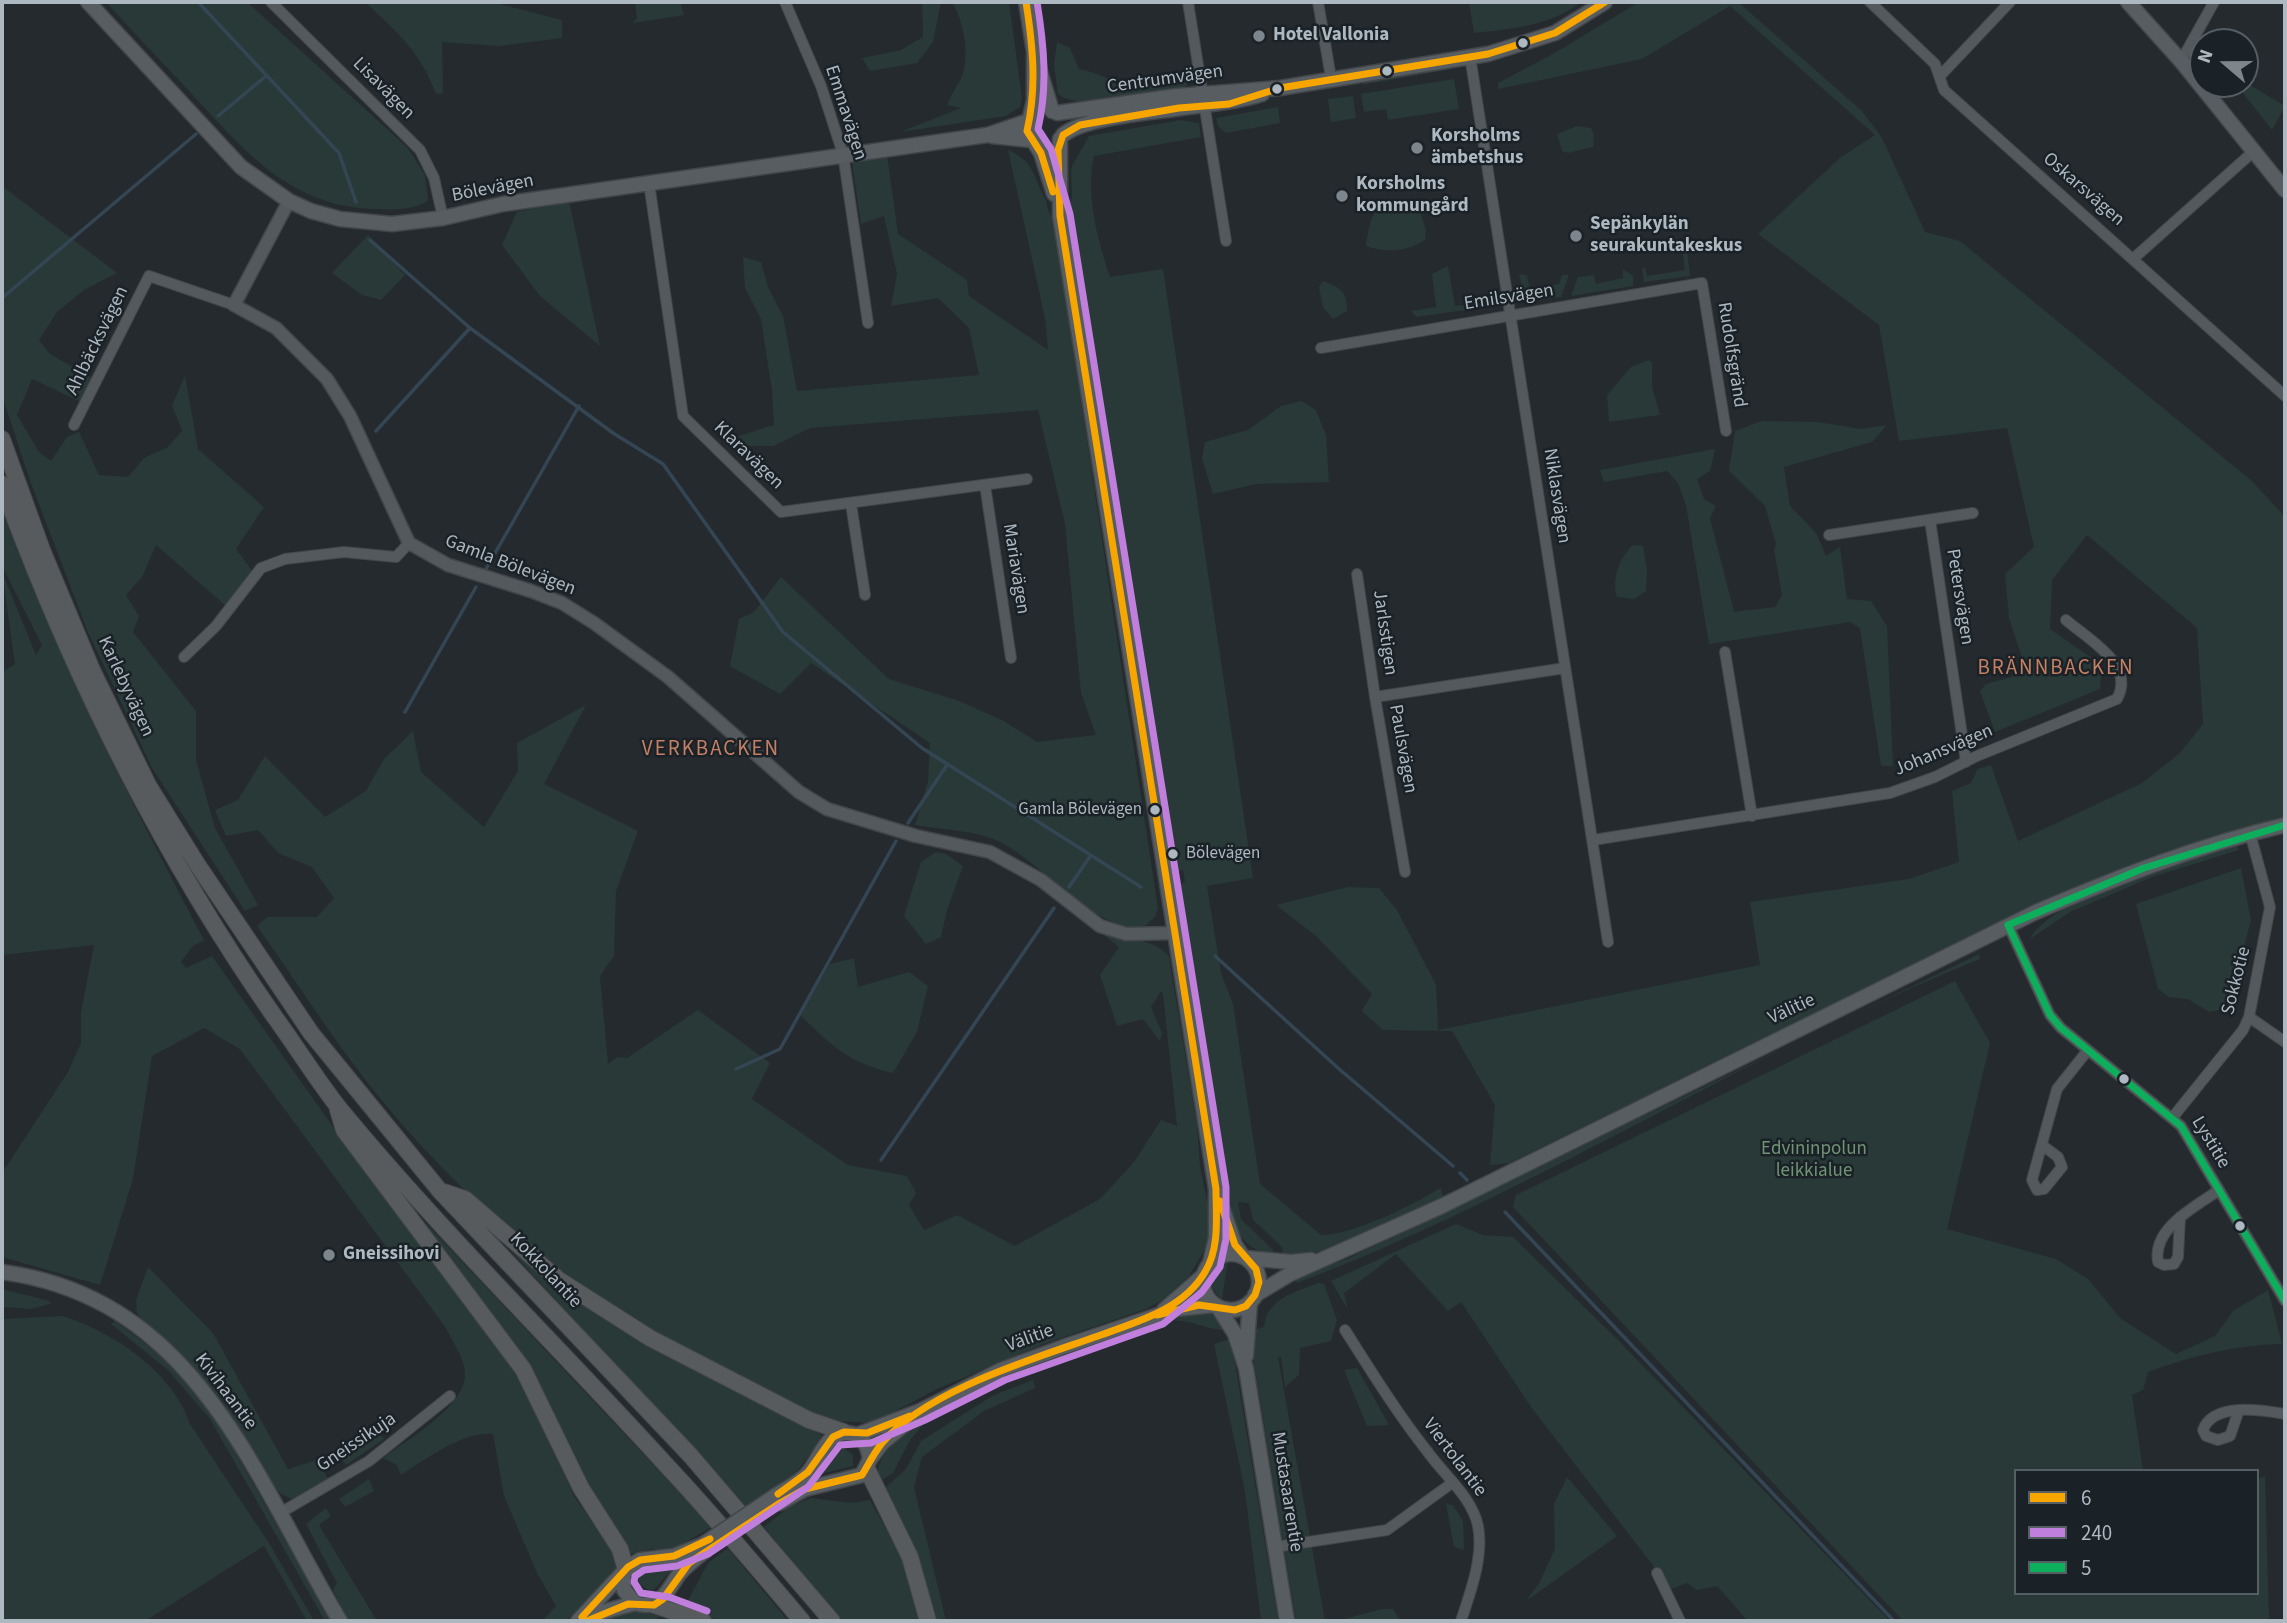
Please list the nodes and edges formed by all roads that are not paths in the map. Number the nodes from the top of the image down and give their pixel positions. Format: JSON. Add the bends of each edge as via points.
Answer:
{"nodes":[{"id":1,"x":88,"y":2,"type":"edge"},
{"id":2,"x":271,"y":2,"type":"edge"},
{"id":3,"x":785,"y":2,"type":"edge"},
{"id":4,"x":1026,"y":2,"type":"edge"},
{"id":5,"x":1188,"y":2,"type":"edge"},
{"id":6,"x":1318,"y":2,"type":"edge"},
{"id":7,"x":1605,"y":2,"type":"edge"},
{"id":8,"x":1870,"y":2,"type":"edge"},
{"id":9,"x":2010,"y":2,"type":"edge"},
{"id":10,"x":2128,"y":2,"type":"edge"},
{"id":11,"x":2214,"y":2,"type":"edge"},
{"id":12,"x":1034,"y":52,"type":"junction"},
{"id":13,"x":1470,"y":57,"type":"junction"},
{"id":14,"x":2181,"y":61,"type":"junction"},
{"id":15,"x":1940,"y":76,"type":"junction"},
{"id":16,"x":1331,"y":78,"type":"junction"},
{"id":17,"x":1204,"y":105,"type":"junction"},
{"id":18,"x":1054,"y":112,"type":"junction"},
{"id":19,"x":1029,"y":119,"type":"junction"},
{"id":20,"x":987,"y":135,"type":"junction"},
{"id":21,"x":1062,"y":137,"type":"junction"},
{"id":22,"x":1033,"y":141,"type":"junction"},
{"id":23,"x":2254,"y":151,"type":"junction"},
{"id":24,"x":843,"y":154,"type":"junction"},
{"id":25,"x":649,"y":183,"type":"junction"},
{"id":26,"x":2285,"y":190,"type":"edge"},
{"id":27,"x":289,"y":201,"type":"junction"},
{"id":28,"x":1060,"y":216,"type":"junction"},
{"id":29,"x":443,"y":218,"type":"junction"},
{"id":30,"x":1226,"y":241,"type":"dead end"},
{"id":31,"x":2134,"y":258,"type":"junction"},
{"id":32,"x":1702,"y":284,"type":"joint"},
{"id":33,"x":234,"y":305,"type":"junction"},
{"id":34,"x":1510,"y":316,"type":"junction"},
{"id":35,"x":868,"y":323,"type":"dead end"},
{"id":36,"x":1321,"y":348,"type":"dead end"},
{"id":37,"x":2285,"y":396,"type":"edge"},
{"id":38,"x":74,"y":425,"type":"dead end"},
{"id":39,"x":1726,"y":431,"type":"dead end"},
{"id":40,"x":2,"y":439,"type":"edge"},
{"id":41,"x":1027,"y":479,"type":"dead end"},
{"id":42,"x":2,"y":484,"type":"edge"},
{"id":43,"x":985,"y":485,"type":"junction"},
{"id":44,"x":850,"y":504,"type":"junction"},
{"id":45,"x":1973,"y":513,"type":"dead end"},
{"id":46,"x":1930,"y":520,"type":"junction"},
{"id":47,"x":1829,"y":535,"type":"dead end"},
{"id":48,"x":409,"y":542,"type":"junction"},
{"id":49,"x":1357,"y":575,"type":"dead end"},
{"id":50,"x":865,"y":596,"type":"dead end"},
{"id":51,"x":2066,"y":620,"type":"dead end"},
{"id":52,"x":1725,"y":652,"type":"dead end"},
{"id":53,"x":184,"y":657,"type":"dead end"},
{"id":54,"x":1011,"y":658,"type":"dead end"},
{"id":55,"x":1565,"y":668,"type":"junction"},
{"id":56,"x":1376,"y":697,"type":"junction"},
{"id":57,"x":1966,"y":762,"type":"junction"},
{"id":58,"x":1752,"y":816,"type":"junction"},
{"id":59,"x":2285,"y":825,"type":"edge"},
{"id":60,"x":2250,"y":833,"type":"junction"},
{"id":61,"x":1593,"y":840,"type":"junction"},
{"id":62,"x":1405,"y":873,"type":"dead end"},
{"id":63,"x":2008,"y":925,"type":"junction"},
{"id":64,"x":1175,"y":933,"type":"junction"},
{"id":65,"x":245,"y":936,"type":"joint"},
{"id":66,"x":1608,"y":942,"type":"dead end"},
{"id":67,"x":2249,"y":1017,"type":"junction"},
{"id":68,"x":2285,"y":1042,"type":"edge"},
{"id":69,"x":2088,"y":1050,"type":"junction"},
{"id":70,"x":337,"y":1105,"type":"junction"},
{"id":71,"x":2173,"y":1116,"type":"junction"},
{"id":72,"x":2042,"y":1145,"type":"dead end"},
{"id":73,"x":1216,"y":1189,"type":"junction"},
{"id":74,"x":2219,"y":1190,"type":"junction"},
{"id":75,"x":440,"y":1191,"type":"junction"},
{"id":76,"x":2180,"y":1217,"type":"dead end"},
{"id":77,"x":1245,"y":1257,"type":"junction"},
{"id":78,"x":1326,"y":1258,"type":"junction"},
{"id":79,"x":1207,"y":1269,"type":"junction"},
{"id":80,"x":2,"y":1272,"type":"edge"},
{"id":81,"x":1253,"y":1299,"type":"junction"},
{"id":82,"x":2285,"y":1301,"type":"edge"},
{"id":83,"x":1216,"y":1306,"type":"junction"},
{"id":84,"x":1157,"y":1315,"type":"junction"},
{"id":85,"x":1345,"y":1330,"type":"dead end"},
{"id":86,"x":1246,"y":1368,"type":"junction"},
{"id":87,"x":450,"y":1396,"type":"dead end"},
{"id":88,"x":2239,"y":1410,"type":"dead end"},
{"id":89,"x":920,"y":1411,"type":"junction"},
{"id":90,"x":2285,"y":1413,"type":"edge"},
{"id":91,"x":850,"y":1434,"type":"junction"},
{"id":92,"x":869,"y":1464,"type":"junction"},
{"id":93,"x":1452,"y":1483,"type":"junction"},
{"id":94,"x":777,"y":1499,"type":"junction"},
{"id":95,"x":280,"y":1513,"type":"junction"},
{"id":96,"x":704,"y":1548,"type":"junction"},
{"id":97,"x":1275,"y":1548,"type":"junction"},
{"id":98,"x":624,"y":1573,"type":"junction"},
{"id":99,"x":1657,"y":1573,"type":"dead end"},
{"id":100,"x":635,"y":1603,"type":"junction"},
{"id":101,"x":654,"y":1605,"type":"junction"},
{"id":102,"x":340,"y":1621,"type":"edge"},
{"id":103,"x":578,"y":1621,"type":"edge"},
{"id":104,"x":587,"y":1621,"type":"edge"},
{"id":105,"x":703,"y":1621,"type":"edge"},
{"id":106,"x":802,"y":1621,"type":"edge"},
{"id":107,"x":832,"y":1621,"type":"edge"},
{"id":108,"x":928,"y":1621,"type":"edge"},
{"id":109,"x":1287,"y":1621,"type":"edge"},
{"id":110,"x":1461,"y":1621,"type":"edge"},
{"id":111,"x":1680,"y":1621,"type":"edge"}],
"edges":[{"from":1,"to":27,"type":"main road","name":"Bölevägen","via":[[242,167]]},
{"from":2,"to":29,"type":"street","name":"Lisavägen","via":[[420,150],[434,178]]},
{"from":3,"to":24,"type":"street","name":"Emmavägen","via":[[821,86]]},
{"from":4,"to":12,"type":"main road"},
{"from":5,"to":17,"type":"street"},
{"from":6,"to":16,"type":"street"},
{"from":7,"to":13,"type":"main road","name":"Centrumvägen","via":[[1555,33]]},
{"from":8,"to":15,"type":"street","name":"Oskarsvägen","via":[[1935,64]]},
{"from":9,"to":15,"type":"street"},
{"from":10,"to":14,"type":"main road"},
{"from":11,"to":14,"type":"street"},
{"from":12,"to":18,"type":"main road"},
{"from":12,"to":19,"type":"main road"},
{"from":13,"to":16,"type":"main road","name":"Centrumvägen"},
{"from":13,"to":34,"type":"street","name":"Niklasvägen"},
{"from":14,"to":23,"type":"main road"},
{"from":15,"to":31,"type":"street","name":"Oskarsvägen","via":[[1944,90]]},
{"from":16,"to":17,"type":"main road","name":"Centrumvägen"},
{"from":17,"to":18,"type":"main road","name":"Centrumvägen"},
{"from":17,"to":21,"type":"main road","name":"Centrumvägen","via":[[1080,125]]},
{"from":17,"to":30,"type":"street"},
{"from":18,"to":19,"type":"main road","via":[[1038,111]]},
{"from":18,"to":21,"type":"main road","via":[[1064,125]]},
{"from":19,"to":20,"type":"main road","name":"Bölevägen"},
{"from":19,"to":22,"type":"main road","via":[[1027,131]]},
{"from":20,"to":22,"type":"main road","name":"Bölevägen"},
{"from":20,"to":24,"type":"main road","name":"Bölevägen"},
{"from":21,"to":22,"type":"main road","via":[[1048,146]]},
{"from":21,"to":28,"type":"main road"},
{"from":22,"to":28,"type":"main road"},
{"from":23,"to":26,"type":"main road"},
{"from":23,"to":31,"type":"street"},
{"from":24,"to":25,"type":"main road","name":"Bölevägen"},
{"from":24,"to":35,"type":"street","name":"Emmavägen"},
{"from":25,"to":29,"type":"main road","name":"Bölevägen","via":[[503,204]]},
{"from":25,"to":44,"type":"street","name":"Klaravägen","via":[[682,416],[781,512]]},
{"from":27,"to":29,"type":"main road","name":"Bölevägen","via":[[311,212],[368,223]]},
{"from":27,"to":33,"type":"street"},
{"from":28,"to":64,"type":"main road"},
{"from":31,"to":37,"type":"street","name":"Oskarsvägen"},
{"from":32,"to":34,"type":"street","name":"Emilsvägen"},
{"from":32,"to":39,"type":"street","name":"Rudolfsgränd"},
{"from":33,"to":38,"type":"street","name":"Ahlbäcksvägen","via":[[149,276]]},
{"from":33,"to":48,"type":"street","via":[[276,328],[327,379],[350,416]]},
{"from":34,"to":36,"type":"street","name":"Emilsvägen"},
{"from":34,"to":55,"type":"street","name":"Niklasvägen"},
{"from":40,"to":65,"type":"highway","name":"Karlebyvägen","via":[[92,670],[148,785]]},
{"from":41,"to":43,"type":"street","name":"Klaravägen"},
{"from":42,"to":70,"type":"highway","name":"Karlebyvägen","via":[[85,688],[137,795],[218,935]]},
{"from":43,"to":44,"type":"street","name":"Klaravägen"},
{"from":43,"to":54,"type":"street","name":"Mariavägen"},
{"from":44,"to":50,"type":"street"},
{"from":45,"to":46,"type":"street"},
{"from":46,"to":47,"type":"street"},
{"from":46,"to":57,"type":"street","name":"Petersvägen"},
{"from":48,"to":53,"type":"street","via":[[396,557],[344,552],[285,559],[261,568],[216,626]]},
{"from":48,"to":64,"type":"street","name":"Gamla Bölevägen","via":[[437,561],[562,603],[594,622],[706,709],[799,792],[827,809],[990,852],[1041,880],[1100,926],[1126,934]]},
{"from":49,"to":56,"type":"street","name":"Jarlsstigen"},
{"from":51,"to":57,"type":"street","name":"Johansvägen","via":[[2122,673],[2123,688],[2116,699]]},
{"from":52,"to":58,"type":"street"},
{"from":55,"to":56,"type":"street","name":"Paulsvägen"},
{"from":55,"to":61,"type":"street","name":"Niklasvägen"},
{"from":56,"to":62,"type":"street","name":"Paulsvägen"},
{"from":57,"to":58,"type":"street","name":"Johansvägen","via":[[1891,793]]},
{"from":58,"to":61,"type":"street","name":"Johansvägen"},
{"from":59,"to":60,"type":"main road","name":"Välitie"},
{"from":60,"to":63,"type":"main road","name":"Välitie","via":[[2128,873]]},
{"from":60,"to":67,"type":"street","name":"Sokkotie","via":[[2270,907]]},
{"from":61,"to":66,"type":"street","name":"Niklasvägen"},
{"from":63,"to":69,"type":"street","name":"Lystitie","via":[[2050,1015]]},
{"from":63,"to":78,"type":"main road","name":"Välitie","via":[[1514,1171]]},
{"from":64,"to":73,"type":"main road"},
{"from":65,"to":75,"type":"highway","name":"Kokkolantie","via":[[311,1033]]},
{"from":67,"to":68,"type":"street"},
{"from":67,"to":71,"type":"street","name":"Sokkotie"},
{"from":69,"to":71,"type":"street","name":"Lystitie"},
{"from":69,"to":72,"type":"street","via":[[2057,1089]]},
{"from":70,"to":98,"type":"highway","via":[[344,1130],[523,1369],[581,1488],[620,1549]]},
{"from":70,"to":106,"type":"highway","via":[[409,1189],[670,1469]]},
{"from":71,"to":74,"type":"street","name":"Lystitie"},
{"from":73,"to":77,"type":"main road","via":[[1235,1245]]},
{"from":73,"to":79,"type":"main road","via":[[1216,1238]]},
{"from":74,"to":76,"type":"street"},
{"from":74,"to":82,"type":"street","name":"Lystitie"},
{"from":75,"to":91,"type":"highway","via":[[465,1199],[559,1280],[650,1338],[809,1420]]},
{"from":75,"to":107,"type":"highway","name":"Kokkolantie","via":[[690,1455]]},
{"from":77,"to":78,"type":"main road","name":"Välitie","via":[[1292,1262]]},
{"from":77,"to":79,"type":"main road","via":[[1225,1254]]},
{"from":77,"to":81,"type":"main road","via":[[1258,1275]]},
{"from":78,"to":81,"type":"main road","name":"Välitie","via":[[1290,1274]]},
{"from":79,"to":83,"type":"main road","via":[[1205,1292]]},
{"from":79,"to":84,"type":"main road","name":"Välitie"},
{"from":80,"to":95,"type":"main road","name":"Kivihaantie","via":[[57,1285],[103,1303],[178,1360],[229,1423]]},
{"from":81,"to":83,"type":"main road","via":[[1235,1310]]},
{"from":81,"to":86,"type":"main road","name":"Mustasaarentie","via":[[1247,1317]]},
{"from":83,"to":84,"type":"main road","name":"Välitie","via":[[1176,1308]]},
{"from":83,"to":86,"type":"main road","name":"Mustasaarentie","via":[[1235,1334]]},
{"from":84,"to":89,"type":"main road","name":"Välitie","via":[[1002,1370]]},
{"from":85,"to":93,"type":"street","name":"Viertolantie"},
{"from":86,"to":97,"type":"main road","name":"Mustasaarentie"},
{"from":87,"to":95,"type":"street","name":"Gneissikuja","via":[[369,1461]]},
{"from":88,"to":90,"type":"street"},
{"from":89,"to":91,"type":"main road","name":"Välitie"},
{"from":89,"to":92,"type":"main road","name":"Välitie","via":[[882,1443]]},
{"from":91,"to":92,"type":"main road","via":[[867,1446]]},
{"from":91,"to":94,"type":"main road","via":[[827,1442],[801,1479]]},
{"from":92,"to":94,"type":"main road","via":[[857,1478]]},
{"from":92,"to":108,"type":"highway","via":[[910,1557]]},
{"from":93,"to":97,"type":"street","via":[[1387,1530]]},
{"from":93,"to":110,"type":"street","name":"Viertolantie","via":[[1470,1504],[1478,1527],[1475,1570]]},
{"from":94,"to":96,"type":"main road"},
{"from":95,"to":102,"type":"main road","name":"Kivihaantie"},
{"from":96,"to":98,"type":"main road","via":[[640,1560]]},
{"from":96,"to":101,"type":"main road"},
{"from":97,"to":109,"type":"main road","name":"Mustasaarentie"},
{"from":98,"to":100,"type":"main road","via":[[624,1590]]},
{"from":98,"to":103,"type":"main road"},
{"from":99,"to":111,"type":"street"},
{"from":100,"to":101,"type":"main road"},
{"from":100,"to":104,"type":"main road"},
{"from":101,"to":105,"type":"highway"}]}
